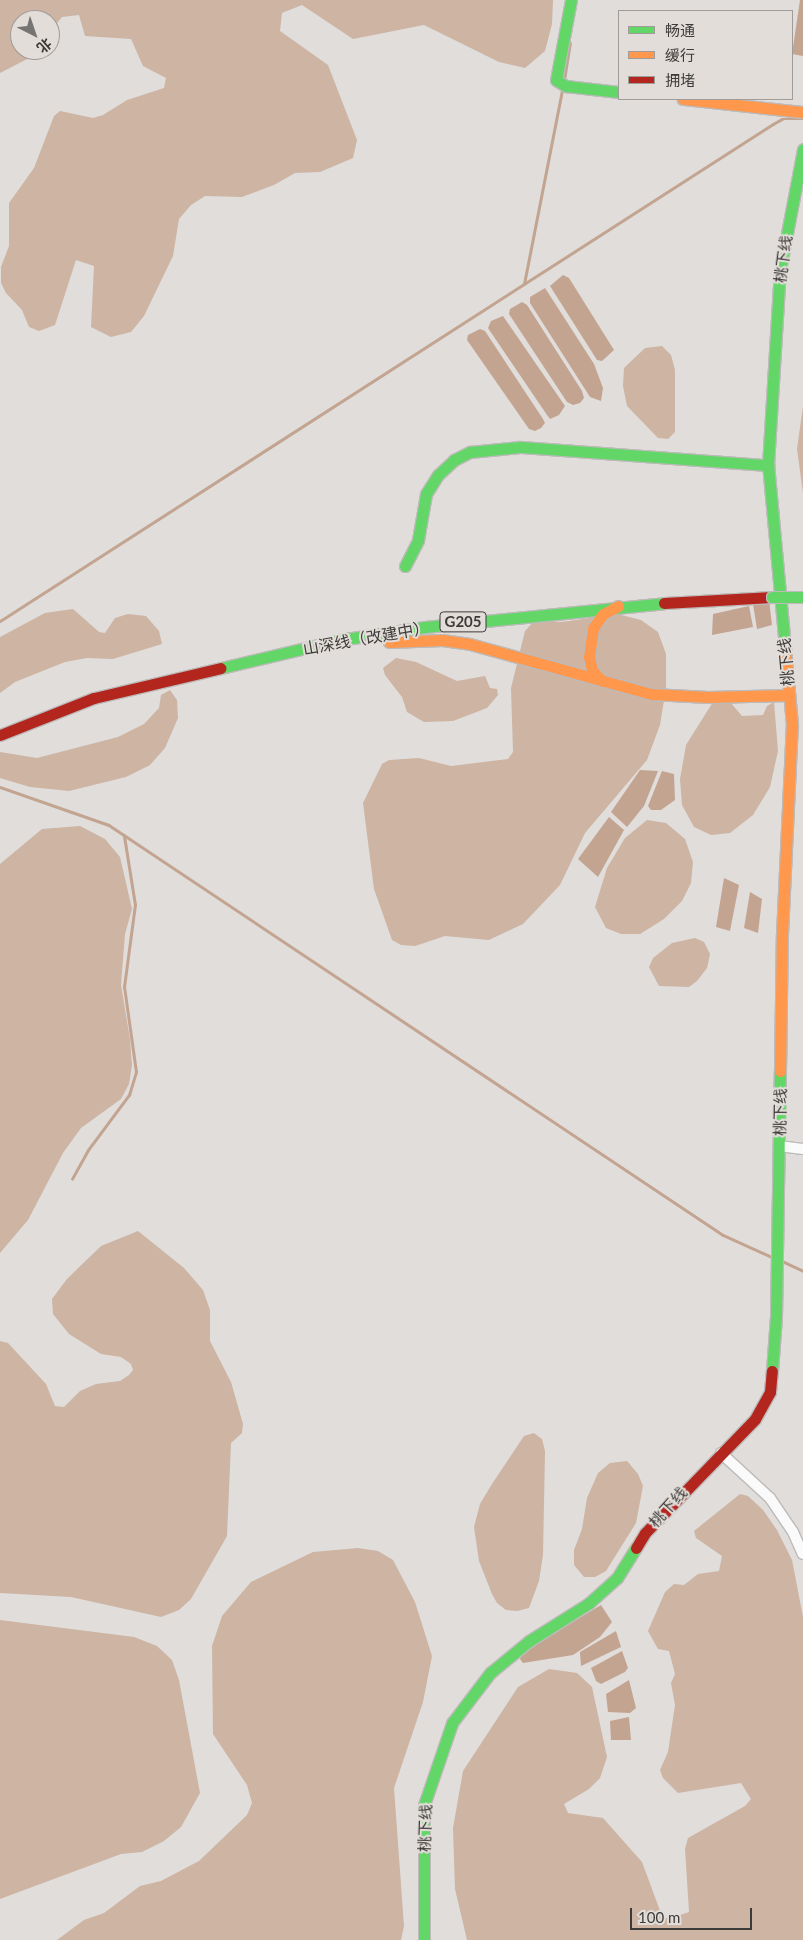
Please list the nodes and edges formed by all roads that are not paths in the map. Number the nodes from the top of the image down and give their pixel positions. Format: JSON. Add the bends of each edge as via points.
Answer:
{"nodes":[{"id":1,"x":571,"y":0,"type":"edge"},
{"id":2,"x":618,"y":92,"type":"edge"},
{"id":3,"x":692,"y":100,"type":"edge"},
{"id":4,"x":803,"y":112,"type":"edge"},
{"id":5,"x":803,"y":149,"type":"edge"},
{"id":6,"x":768,"y":465,"type":"junction"},
{"id":7,"x":405,"y":566,"type":"dead end"},
{"id":8,"x":803,"y":597,"type":"edge"},
{"id":9,"x":620,"y":605,"type":"junction"},
{"id":10,"x":272,"y":655,"type":"junction"},
{"id":11,"x":602,"y":681,"type":"junction"},
{"id":12,"x":789,"y":695,"type":"junction"},
{"id":13,"x":0,"y":735,"type":"edge"},
{"id":14,"x":779,"y":1146,"type":"junction"},
{"id":15,"x":803,"y":1149,"type":"edge"},
{"id":16,"x":721,"y":1452,"type":"junction"},
{"id":17,"x":803,"y":1554,"type":"edge"},
{"id":18,"x":424,"y":1940,"type":"edge"}],
"edges":[{"from":1,"to":2,"type":"main road","via":[[556,80],[566,86]]},
{"from":3,"to":4,"type":"main road"},
{"from":5,"to":6,"type":"main road","name":"桃下线","via":[[780,270]]},
{"from":6,"to":7,"type":"main road","via":[[520,447],[470,452],[454,460],[438,475],[426,494],[418,540]]},
{"from":6,"to":12,"type":"main road","name":"桃下线"},
{"from":8,"to":9,"type":"main road","name":"山深线（改建中）","number":"G205","bridge":true},
{"from":9,"to":10,"type":"main road","name":"山深线（改建中）","number":"G205","via":[[425,626]]},
{"from":9,"to":11,"type":"main road","via":[[603,614],[593,628],[589,657],[592,670]]},
{"from":10,"to":11,"type":"main road","via":[[378,642],[442,640],[497,650]]},
{"from":10,"to":13,"type":"main road","name":"山深线（改建中）","number":"G205","via":[[94,698]]},
{"from":11,"to":12,"type":"main road","via":[[627,690],[660,694],[708,697]]},
{"from":12,"to":14,"type":"main road","name":"桃下线","via":[[792,725],[782,934]]},
{"from":14,"to":15,"type":"street"},
{"from":14,"to":16,"type":"main road","name":"桃下线","via":[[772,1379],[767,1398],[755,1419]]},
{"from":16,"to":17,"type":"street","via":[[770,1498],[793,1532]]},
{"from":16,"to":18,"type":"main road","name":"桃下线","via":[[645,1533],[617,1578],[490,1673],[452,1723],[424,1805]]}]}
